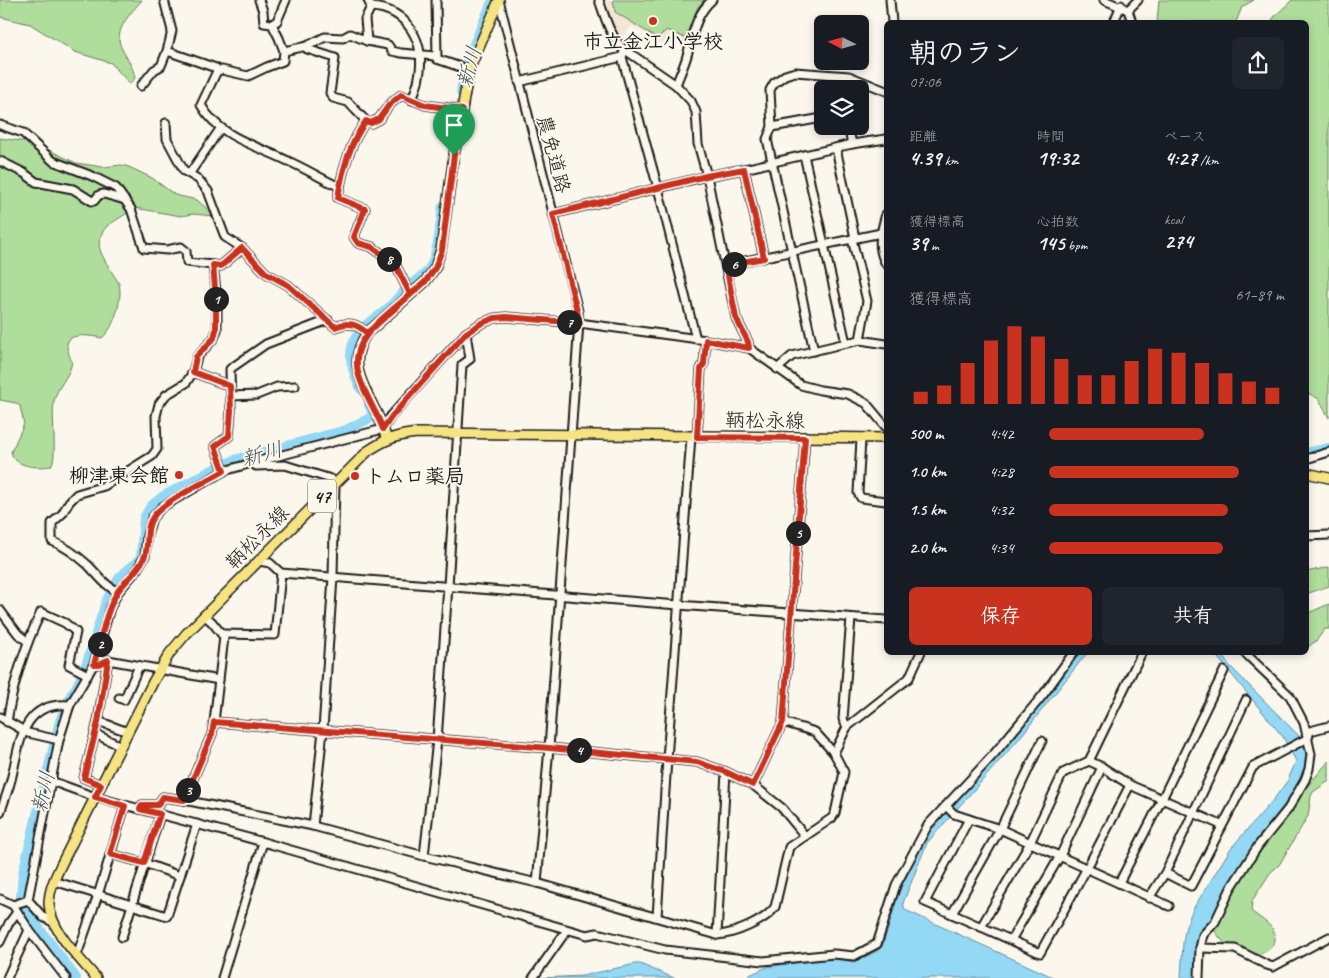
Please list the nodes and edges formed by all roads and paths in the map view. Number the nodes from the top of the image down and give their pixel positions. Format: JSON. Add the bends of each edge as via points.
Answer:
{"nodes":[{"id":1,"x":164,"y":0,"type":"edge"},
{"id":2,"x":259,"y":0,"type":"edge"},
{"id":3,"x":286,"y":0,"type":"edge"},
{"id":4,"x":436,"y":0,"type":"edge"},
{"id":5,"x":499,"y":0,"type":"edge"},
{"id":6,"x":599,"y":0,"type":"edge"},
{"id":7,"x":712,"y":0,"type":"edge"},
{"id":8,"x":890,"y":0,"type":"edge"},
{"id":9,"x":1104,"y":0,"type":"edge"},
{"id":10,"x":1138,"y":0,"type":"edge"},
{"id":11,"x":369,"y":4,"type":"edge"},
{"id":12,"x":1121,"y":6,"type":"junction"},
{"id":13,"x":1128,"y":10,"type":"junction"},
{"id":14,"x":892,"y":20,"type":"edge"},
{"id":15,"x":1115,"y":20,"type":"edge"},
{"id":16,"x":1131,"y":20,"type":"edge"},
{"id":17,"x":272,"y":24,"type":"junction"},
{"id":18,"x":367,"y":41,"type":"junction"},
{"id":19,"x":307,"y":46,"type":"junction"},
{"id":20,"x":625,"y":49,"type":"junction"},
{"id":21,"x":167,"y":51,"type":"junction"},
{"id":22,"x":284,"y":51,"type":"junction"},
{"id":23,"x":420,"y":55,"type":"junction"},
{"id":24,"x":622,"y":57,"type":"junction"},
{"id":25,"x":438,"y":59,"type":"junction"},
{"id":26,"x":465,"y":69,"type":"junction"},
{"id":27,"x":217,"y":72,"type":"junction"},
{"id":28,"x":857,"y":80,"type":"edge"},
{"id":29,"x":519,"y":82,"type":"junction"},
{"id":30,"x":676,"y":85,"type":"junction"},
{"id":31,"x":869,"y":85,"type":"edge"},
{"id":32,"x":141,"y":86,"type":"dead end"},
{"id":33,"x":884,"y":90,"type":"edge"},
{"id":34,"x":412,"y":100,"type":"junction"},
{"id":35,"x":457,"y":110,"type":"junction"},
{"id":36,"x":814,"y":120,"type":"edge"},
{"id":37,"x":366,"y":121,"type":"junction"},
{"id":38,"x":166,"y":123,"type":"dead end"},
{"id":39,"x":0,"y":125,"type":"edge"},
{"id":40,"x":772,"y":128,"type":"junction"},
{"id":41,"x":220,"y":129,"type":"junction"},
{"id":42,"x":850,"y":135,"type":"edge"},
{"id":43,"x":884,"y":139,"type":"edge"},
{"id":44,"x":852,"y":144,"type":"junction"},
{"id":45,"x":836,"y":148,"type":"junction"},
{"id":46,"x":804,"y":155,"type":"junction"},
{"id":47,"x":0,"y":161,"type":"edge"},
{"id":48,"x":773,"y":162,"type":"junction"},
{"id":49,"x":744,"y":169,"type":"junction"},
{"id":50,"x":190,"y":174,"type":"junction"},
{"id":51,"x":706,"y":176,"type":"junction"},
{"id":52,"x":340,"y":187,"type":"junction"},
{"id":53,"x":658,"y":188,"type":"junction"},
{"id":54,"x":125,"y":200,"type":"junction"},
{"id":55,"x":553,"y":214,"type":"junction"},
{"id":56,"x":884,"y":222,"type":"edge"},
{"id":57,"x":881,"y":233,"type":"junction"},
{"id":58,"x":854,"y":238,"type":"junction"},
{"id":59,"x":824,"y":244,"type":"junction"},
{"id":60,"x":242,"y":248,"type":"junction"},
{"id":61,"x":792,"y":252,"type":"junction"},
{"id":62,"x":764,"y":258,"type":"junction"},
{"id":63,"x":884,"y":260,"type":"edge"},
{"id":64,"x":213,"y":265,"type":"junction"},
{"id":65,"x":726,"y":265,"type":"junction"},
{"id":66,"x":410,"y":294,"type":"junction"},
{"id":67,"x":328,"y":320,"type":"junction"},
{"id":68,"x":580,"y":323,"type":"junction"},
{"id":69,"x":367,"y":333,"type":"junction"},
{"id":70,"x":466,"y":333,"type":"junction"},
{"id":71,"x":696,"y":339,"type":"junction"},
{"id":72,"x":706,"y":340,"type":"junction"},
{"id":73,"x":860,"y":340,"type":"junction"},
{"id":74,"x":846,"y":342,"type":"junction"},
{"id":75,"x":884,"y":344,"type":"edge"},
{"id":76,"x":749,"y":348,"type":"junction"},
{"id":77,"x":814,"y":351,"type":"junction"},
{"id":78,"x":777,"y":369,"type":"junction"},
{"id":79,"x":193,"y":372,"type":"junction"},
{"id":80,"x":230,"y":386,"type":"junction"},
{"id":81,"x":295,"y":386,"type":"dead end"},
{"id":82,"x":231,"y":396,"type":"junction"},
{"id":83,"x":884,"y":426,"type":"edge"},
{"id":84,"x":383,"y":429,"type":"junction"},
{"id":85,"x":457,"y":433,"type":"junction"},
{"id":86,"x":572,"y":435,"type":"junction"},
{"id":87,"x":694,"y":437,"type":"junction"},
{"id":88,"x":805,"y":438,"type":"junction"},
{"id":89,"x":884,"y":438,"type":"edge"},
{"id":90,"x":387,"y":439,"type":"junction"},
{"id":91,"x":861,"y":439,"type":"junction"},
{"id":92,"x":1329,"y":452,"type":"edge"},
{"id":93,"x":1309,"y":457,"type":"edge"},
{"id":94,"x":255,"y":462,"type":"junction"},
{"id":95,"x":224,"y":471,"type":"junction"},
{"id":96,"x":1309,"y":474,"type":"edge"},
{"id":97,"x":1329,"y":478,"type":"edge"},
{"id":98,"x":335,"y":483,"type":"junction"},
{"id":99,"x":884,"y":500,"type":"edge"},
{"id":100,"x":1329,"y":535,"type":"edge"},
{"id":101,"x":1309,"y":536,"type":"edge"},
{"id":102,"x":259,"y":561,"type":"junction"},
{"id":103,"x":281,"y":573,"type":"junction"},
{"id":104,"x":333,"y":577,"type":"junction"},
{"id":105,"x":448,"y":586,"type":"junction"},
{"id":106,"x":118,"y":592,"type":"junction"},
{"id":107,"x":560,"y":595,"type":"junction"},
{"id":108,"x":678,"y":605,"type":"junction"},
{"id":109,"x":0,"y":610,"type":"edge"},
{"id":110,"x":792,"y":614,"type":"junction"},
{"id":111,"x":204,"y":616,"type":"junction"},
{"id":112,"x":851,"y":618,"type":"junction"},
{"id":113,"x":884,"y":620,"type":"edge"},
{"id":114,"x":222,"y":634,"type":"junction"},
{"id":115,"x":27,"y":641,"type":"junction"},
{"id":116,"x":919,"y":655,"type":"edge"},
{"id":117,"x":1072,"y":655,"type":"edge"},
{"id":118,"x":1141,"y":655,"type":"edge"},
{"id":119,"x":1247,"y":655,"type":"edge"},
{"id":120,"x":108,"y":660,"type":"junction"},
{"id":121,"x":94,"y":664,"type":"junction"},
{"id":122,"x":139,"y":666,"type":"junction"},
{"id":123,"x":160,"y":669,"type":"junction"},
{"id":124,"x":1224,"y":671,"type":"dead end"},
{"id":125,"x":88,"y":675,"type":"junction"},
{"id":126,"x":219,"y":680,"type":"junction"},
{"id":127,"x":119,"y":698,"type":"dead end"},
{"id":128,"x":1246,"y":700,"type":"dead end"},
{"id":129,"x":70,"y":705,"type":"junction"},
{"id":130,"x":0,"y":717,"type":"edge"},
{"id":131,"x":7,"y":722,"type":"junction"},
{"id":132,"x":98,"y":722,"type":"junction"},
{"id":133,"x":214,"y":722,"type":"junction"},
{"id":134,"x":783,"y":722,"type":"junction"},
{"id":135,"x":1329,"y":726,"type":"edge"},
{"id":136,"x":847,"y":727,"type":"junction"},
{"id":137,"x":23,"y":730,"type":"junction"},
{"id":138,"x":323,"y":730,"type":"junction"},
{"id":139,"x":128,"y":732,"type":"junction"},
{"id":140,"x":95,"y":734,"type":"junction"},
{"id":141,"x":1308,"y":738,"type":"junction"},
{"id":142,"x":59,"y":740,"type":"junction"},
{"id":143,"x":436,"y":740,"type":"junction"},
{"id":144,"x":1042,"y":741,"type":"dead end"},
{"id":145,"x":121,"y":746,"type":"junction"},
{"id":146,"x":549,"y":748,"type":"junction"},
{"id":147,"x":834,"y":753,"type":"junction"},
{"id":148,"x":667,"y":759,"type":"junction"},
{"id":149,"x":1089,"y":761,"type":"junction"},
{"id":150,"x":1102,"y":767,"type":"junction"},
{"id":151,"x":726,"y":772,"type":"junction"},
{"id":152,"x":51,"y":781,"type":"junction"},
{"id":153,"x":101,"y":785,"type":"junction"},
{"id":154,"x":753,"y":785,"type":"junction"},
{"id":155,"x":1130,"y":785,"type":"junction"},
{"id":156,"x":3,"y":795,"type":"edge"},
{"id":157,"x":95,"y":797,"type":"junction"},
{"id":158,"x":1162,"y":799,"type":"junction"},
{"id":159,"x":184,"y":800,"type":"junction"},
{"id":160,"x":125,"y":806,"type":"junction"},
{"id":161,"x":140,"y":809,"type":"junction"},
{"id":162,"x":950,"y":810,"type":"junction"},
{"id":163,"x":0,"y":813,"type":"edge"},
{"id":164,"x":160,"y":814,"type":"junction"},
{"id":165,"x":1192,"y":814,"type":"junction"},
{"id":166,"x":969,"y":819,"type":"junction"},
{"id":167,"x":197,"y":824,"type":"junction"},
{"id":168,"x":1221,"y":825,"type":"junction"},
{"id":169,"x":313,"y":826,"type":"junction"},
{"id":170,"x":1000,"y":830,"type":"junction"},
{"id":171,"x":805,"y":836,"type":"junction"},
{"id":172,"x":263,"y":842,"type":"junction"},
{"id":173,"x":1030,"y":843,"type":"junction"},
{"id":174,"x":110,"y":854,"type":"junction"},
{"id":175,"x":424,"y":856,"type":"junction"},
{"id":176,"x":1060,"y":856,"type":"junction"},
{"id":177,"x":144,"y":863,"type":"junction"},
{"id":178,"x":1087,"y":868,"type":"junction"},
{"id":179,"x":1165,"y":872,"type":"junction"},
{"id":180,"x":180,"y":876,"type":"junction"},
{"id":181,"x":54,"y":881,"type":"junction"},
{"id":182,"x":537,"y":883,"type":"junction"},
{"id":183,"x":1119,"y":883,"type":"junction"},
{"id":184,"x":98,"y":895,"type":"junction"},
{"id":185,"x":1149,"y":898,"type":"junction"},
{"id":186,"x":0,"y":899,"type":"edge"},
{"id":187,"x":28,"y":900,"type":"junction"},
{"id":188,"x":131,"y":905,"type":"junction"},
{"id":189,"x":1169,"y":906,"type":"dead end"},
{"id":190,"x":15,"y":907,"type":"junction"},
{"id":191,"x":952,"y":914,"type":"junction"},
{"id":192,"x":658,"y":917,"type":"junction"},
{"id":193,"x":53,"y":922,"type":"junction"},
{"id":194,"x":981,"y":927,"type":"junction"},
{"id":195,"x":29,"y":930,"type":"junction"},
{"id":196,"x":567,"y":930,"type":"junction"},
{"id":197,"x":717,"y":935,"type":"junction"},
{"id":198,"x":122,"y":937,"type":"dead end"},
{"id":199,"x":1329,"y":937,"type":"edge"},
{"id":200,"x":1011,"y":940,"type":"junction"},
{"id":201,"x":0,"y":942,"type":"edge"},
{"id":202,"x":1200,"y":948,"type":"junction"},
{"id":203,"x":77,"y":955,"type":"junction"},
{"id":204,"x":7,"y":978,"type":"edge"},
{"id":205,"x":66,"y":978,"type":"edge"},
{"id":206,"x":96,"y":978,"type":"edge"},
{"id":207,"x":222,"y":978,"type":"edge"},
{"id":208,"x":533,"y":978,"type":"edge"},
{"id":209,"x":1199,"y":978,"type":"edge"}],
"edges":[{"from":1,"to":21,"type":"street","via":[[172,31]]},
{"from":2,"to":17,"type":"street","via":[[264,23]]},
{"from":3,"to":17,"type":"street","via":[[277,21]]},
{"from":4,"to":25,"type":"street"},
{"from":5,"to":26,"type":"main road"},
{"from":5,"to":29,"type":"street","name":"農免道路"},
{"from":6,"to":20,"type":"street","via":[[614,39]]},
{"from":7,"to":30,"type":"street","via":[[695,24]]},
{"from":8,"to":14,"type":"street"},
{"from":9,"to":12,"type":"street"},
{"from":10,"to":13,"type":"street"},
{"from":11,"to":18,"type":"street","via":[[365,19]]},
{"from":11,"to":23,"type":"street","via":[[394,12],[408,25],[419,44]]},
{"from":12,"to":13,"type":"street"},
{"from":12,"to":15,"type":"street"},
{"from":13,"to":16,"type":"street"},
{"from":17,"to":22,"type":"street"},
{"from":18,"to":19,"type":"street","via":[[350,34],[343,38],[325,37]]},
{"from":18,"to":23,"type":"street","via":[[388,45],[392,51]]},
{"from":19,"to":22,"type":"street"},
{"from":19,"to":37,"type":"street","via":[[307,49],[335,58],[330,93],[333,98],[348,102]]},
{"from":20,"to":24,"type":"street"},
{"from":20,"to":30,"type":"street"},
{"from":21,"to":27,"type":"street","via":[[216,68]]},
{"from":21,"to":32,"type":"street","via":[[161,66]]},
{"from":22,"to":27,"type":"street","via":[[283,61],[248,76],[222,70]]},
{"from":23,"to":25,"type":"street"},
{"from":23,"to":34,"type":"street","via":[[419,77]]},
{"from":24,"to":29,"type":"street"},
{"from":24,"to":53,"type":"street"},
{"from":25,"to":26,"type":"street"},
{"from":26,"to":35,"type":"main road"},
{"from":27,"to":41,"type":"street","via":[[201,105],[208,118]]},
{"from":28,"to":40,"type":"street","via":[[849,76],[796,72],[778,79],[770,90]]},
{"from":29,"to":55,"type":"street","name":"農免道路"},
{"from":30,"to":51,"type":"street","via":[[691,101],[696,112],[698,144]]},
{"from":31,"to":33,"type":"street"},
{"from":34,"to":35,"type":"street"},
{"from":34,"to":37,"type":"street","via":[[401,95],[379,119],[371,123]]},
{"from":35,"to":66,"type":"main road","via":[[442,250],[425,282]]},
{"from":36,"to":40,"type":"street"},
{"from":37,"to":52,"type":"street","via":[[356,135]]},
{"from":38,"to":50,"type":"street","via":[[167,138],[184,171]]},
{"from":39,"to":54,"type":"street","via":[[23,133],[53,161],[116,188]]},
{"from":40,"to":48,"type":"street","via":[[767,139]]},
{"from":41,"to":50,"type":"street"},
{"from":41,"to":52,"type":"street"},
{"from":42,"to":44,"type":"street"},
{"from":43,"to":44,"type":"street"},
{"from":44,"to":45,"type":"street"},
{"from":45,"to":46,"type":"street"},
{"from":45,"to":58,"type":"street"},
{"from":46,"to":48,"type":"street"},
{"from":46,"to":59,"type":"street"},
{"from":47,"to":54,"type":"street","via":[[36,182],[73,189],[92,201],[104,194]]},
{"from":48,"to":49,"type":"street"},
{"from":48,"to":61,"type":"street"},
{"from":49,"to":51,"type":"street"},
{"from":49,"to":62,"type":"street"},
{"from":50,"to":60,"type":"street","via":[[208,191],[224,237]]},
{"from":51,"to":53,"type":"street"},
{"from":51,"to":65,"type":"street"},
{"from":52,"to":66,"type":"street","via":[[338,198],[365,209],[354,237],[358,243],[372,247],[395,264]]},
{"from":53,"to":55,"type":"street"},
{"from":53,"to":71,"type":"street"},
{"from":54,"to":64,"type":"street","via":[[144,248],[167,250],[181,247],[186,252],[187,262]]},
{"from":55,"to":68,"type":"street","name":"農免道路"},
{"from":56,"to":57,"type":"street"},
{"from":57,"to":58,"type":"street"},
{"from":57,"to":63,"type":"street","via":[[879,244]]},
{"from":58,"to":59,"type":"street"},
{"from":58,"to":73,"type":"street","via":[[867,301]]},
{"from":59,"to":61,"type":"street"},
{"from":59,"to":74,"type":"street"},
{"from":60,"to":64,"type":"street","via":[[221,266]]},
{"from":60,"to":67,"type":"street","via":[[266,273],[288,285]]},
{"from":61,"to":62,"type":"street"},
{"from":61,"to":77,"type":"street"},
{"from":62,"to":65,"type":"street"},
{"from":64,"to":79,"type":"street","via":[[216,330],[214,338],[196,357]]},
{"from":65,"to":76,"type":"street","via":[[736,318]]},
{"from":66,"to":69,"type":"main road"},
{"from":67,"to":69,"type":"street","via":[[335,327],[344,323],[360,326]]},
{"from":67,"to":80,"type":"street","via":[[254,351],[230,369]]},
{"from":68,"to":70,"type":"street","via":[[506,317],[488,321]]},
{"from":68,"to":71,"type":"street"},
{"from":68,"to":86,"type":"street","name":"農免道路"},
{"from":69,"to":84,"type":"main road","via":[[361,342],[356,366]]},
{"from":70,"to":84,"type":"street"},
{"from":70,"to":85,"type":"street","via":[[470,359],[462,365]]},
{"from":71,"to":72,"type":"street"},
{"from":72,"to":76,"type":"street"},
{"from":72,"to":87,"type":"street"},
{"from":73,"to":74,"type":"street"},
{"from":73,"to":75,"type":"street"},
{"from":74,"to":77,"type":"street"},
{"from":76,"to":78,"type":"street"},
{"from":77,"to":78,"type":"street","via":[[792,356]]},
{"from":78,"to":83,"type":"street","via":[[801,385],[848,394],[866,403]]},
{"from":79,"to":80,"type":"street"},
{"from":79,"to":106,"type":"street","via":[[186,383],[166,395],[159,404],[157,449],[152,456],[104,486],[77,494],[52,523],[52,541],[65,547]]},
{"from":80,"to":82,"type":"street"},
{"from":81,"to":82,"type":"street"},
{"from":82,"to":95,"type":"street","via":[[229,436],[215,446]]},
{"from":84,"to":90,"type":"main road"},
{"from":84,"to":94,"type":"street"},
{"from":85,"to":86,"type":"main road","name":"鞆松永線","number":"47"},
{"from":85,"to":90,"type":"main road","name":"鞆松永線","number":"47","via":[[403,434]]},
{"from":85,"to":105,"type":"street"},
{"from":86,"to":87,"type":"main road","name":"鞆松永線","number":"47"},
{"from":86,"to":107,"type":"street","name":"農免道路"},
{"from":87,"to":88,"type":"main road","name":"鞆松永線","number":"47"},
{"from":87,"to":108,"type":"street"},
{"from":88,"to":91,"type":"main road","name":"鞆松永線","number":"47"},
{"from":88,"to":110,"type":"street"},
{"from":89,"to":91,"type":"main road","name":"鞆松永線","number":"47"},
{"from":90,"to":98,"type":"main road","name":"鞆松永線","number":"47","via":[[368,451]]},
{"from":91,"to":99,"type":"street","via":[[858,493],[861,498]]},
{"from":92,"to":93,"type":"street"},
{"from":94,"to":95,"type":"street"},
{"from":94,"to":98,"type":"street","via":[[256,466],[285,465]]},
{"from":95,"to":106,"type":"street","via":[[162,507],[152,518],[146,556]]},
{"from":96,"to":97,"type":"main road"},
{"from":98,"to":102,"type":"main road","name":"鞆松永線","number":"47"},
{"from":98,"to":104,"type":"street"},
{"from":100,"to":101,"type":"street"},
{"from":102,"to":103,"type":"street","via":[[270,563]]},
{"from":102,"to":111,"type":"main road","name":"鞆松永線","number":"47"},
{"from":103,"to":104,"type":"street"},
{"from":103,"to":114,"type":"street","via":[[275,636]]},
{"from":104,"to":105,"type":"street"},
{"from":104,"to":138,"type":"street"},
{"from":105,"to":107,"type":"street"},
{"from":105,"to":143,"type":"street"},
{"from":106,"to":121,"type":"street","via":[[110,608]]},
{"from":107,"to":108,"type":"street"},
{"from":107,"to":146,"type":"street","name":"農免道路"},
{"from":108,"to":110,"type":"street"},
{"from":108,"to":148,"type":"street"},
{"from":109,"to":115,"type":"street"},
{"from":110,"to":112,"type":"street"},
{"from":110,"to":134,"type":"street"},
{"from":111,"to":114,"type":"street"},
{"from":111,"to":123,"type":"main road","name":"鞆松永線","number":"47","via":[[170,653]]},
{"from":112,"to":113,"type":"street"},
{"from":112,"to":136,"type":"street","via":[[843,719]]},
{"from":114,"to":126,"type":"street"},
{"from":115,"to":125,"type":"street","via":[[41,612],[65,623],[76,632],[69,665]]},
{"from":115,"to":131,"type":"street"},
{"from":116,"to":136,"type":"street","via":[[909,678]]},
{"from":117,"to":162,"type":"street"},
{"from":118,"to":149,"type":"street"},
{"from":119,"to":141,"type":"street","via":[[1290,696]]},
{"from":120,"to":121,"type":"street"},
{"from":120,"to":122,"type":"street"},
{"from":120,"to":132,"type":"street"},
{"from":121,"to":125,"type":"street"},
{"from":122,"to":123,"type":"street"},
{"from":122,"to":127,"type":"street","via":[[124,700]]},
{"from":123,"to":126,"type":"street"},
{"from":123,"to":139,"type":"main road","name":"鞆松永線","number":"47"},
{"from":124,"to":158,"type":"street"},
{"from":125,"to":129,"type":"street"},
{"from":126,"to":133,"type":"street"},
{"from":128,"to":165,"type":"street"},
{"from":129,"to":137,"type":"street","via":[[41,709]]},
{"from":129,"to":142,"type":"street"},
{"from":130,"to":131,"type":"street"},
{"from":131,"to":137,"type":"street"},
{"from":132,"to":139,"type":"street"},
{"from":132,"to":140,"type":"street"},
{"from":133,"to":138,"type":"street"},
{"from":133,"to":159,"type":"street"},
{"from":134,"to":147,"type":"street","via":[[815,732]]},
{"from":134,"to":154,"type":"street"},
{"from":135,"to":141,"type":"street","via":[[1310,731]]},
{"from":136,"to":147,"type":"street"},
{"from":137,"to":142,"type":"street"},
{"from":137,"to":156,"type":"street"},
{"from":138,"to":143,"type":"street"},
{"from":138,"to":169,"type":"street"},
{"from":139,"to":145,"type":"main road","name":"鞆松永線","number":"47"},
{"from":140,"to":145,"type":"street"},
{"from":140,"to":153,"type":"street","via":[[84,778]]},
{"from":141,"to":168,"type":"street","via":[[1253,767]]},
{"from":141,"to":202,"type":"street","via":[[1311,754],[1305,780],[1231,888]]},
{"from":142,"to":152,"type":"street"},
{"from":143,"to":146,"type":"street"},
{"from":143,"to":175,"type":"street"},
{"from":144,"to":170,"type":"street"},
{"from":145,"to":153,"type":"main road","name":"鞆松永線","number":"47"},
{"from":146,"to":148,"type":"street"},
{"from":146,"to":182,"type":"street","name":"農免道路"},
{"from":147,"to":171,"type":"street","via":[[844,772],[835,813],[823,826]]},
{"from":148,"to":151,"type":"street","via":[[697,762]]},
{"from":148,"to":192,"type":"street"},
{"from":149,"to":150,"type":"street"},
{"from":149,"to":173,"type":"street","via":[[1063,773]]},
{"from":150,"to":155,"type":"street"},
{"from":150,"to":176,"type":"street"},
{"from":151,"to":154,"type":"street"},
{"from":151,"to":197,"type":"street"},
{"from":152,"to":157,"type":"street"},
{"from":152,"to":187,"type":"street"},
{"from":153,"to":157,"type":"main road","name":"鞆松永線","number":"47"},
{"from":154,"to":171,"type":"street","via":[[782,808]]},
{"from":155,"to":158,"type":"street"},
{"from":155,"to":178,"type":"street"},
{"from":156,"to":163,"type":"street"},
{"from":157,"to":160,"type":"street"},
{"from":157,"to":181,"type":"main road","name":"鞆松永線","number":"47"},
{"from":158,"to":165,"type":"street"},
{"from":158,"to":183,"type":"street"},
{"from":159,"to":161,"type":"street","via":[[163,797],[158,805],[142,805]]},
{"from":159,"to":169,"type":"street"},
{"from":160,"to":161,"type":"street"},
{"from":160,"to":174,"type":"street"},
{"from":161,"to":164,"type":"street"},
{"from":162,"to":166,"type":"street"},
{"from":162,"to":196,"type":"street","via":[[928,824],[896,885],[877,944],[854,956],[834,954],[763,961],[665,950],[597,933],[587,935]]},
{"from":164,"to":167,"type":"street"},
{"from":164,"to":177,"type":"street"},
{"from":165,"to":168,"type":"street"},
{"from":165,"to":179,"type":"street"},
{"from":166,"to":170,"type":"street"},
{"from":166,"to":191,"type":"street","via":[[925,902]]},
{"from":167,"to":172,"type":"street"},
{"from":167,"to":180,"type":"street"},
{"from":168,"to":179,"type":"street","via":[[1191,886]]},
{"from":169,"to":175,"type":"street"},
{"from":170,"to":173,"type":"street"},
{"from":170,"to":191,"type":"street"},
{"from":171,"to":197,"type":"street","via":[[789,847],[771,913],[737,931]]},
{"from":172,"to":196,"type":"street"},
{"from":172,"to":207,"type":"street"},
{"from":173,"to":176,"type":"street"},
{"from":173,"to":194,"type":"street"},
{"from":174,"to":177,"type":"street"},
{"from":174,"to":184,"type":"street"},
{"from":175,"to":182,"type":"street"},
{"from":176,"to":178,"type":"street"},
{"from":176,"to":200,"type":"street"},
{"from":177,"to":180,"type":"street"},
{"from":177,"to":188,"type":"street"},
{"from":178,"to":183,"type":"street"},
{"from":178,"to":200,"type":"street","via":[[1040,953]]},
{"from":179,"to":185,"type":"street"},
{"from":180,"to":188,"type":"street","via":[[167,916]]},
{"from":181,"to":184,"type":"street"},
{"from":181,"to":193,"type":"main road","name":"鞆松永線","number":"47","via":[[50,904]]},
{"from":182,"to":192,"type":"street"},
{"from":183,"to":185,"type":"street"},
{"from":184,"to":188,"type":"street"},
{"from":184,"to":203,"type":"street"},
{"from":185,"to":189,"type":"street"},
{"from":186,"to":190,"type":"street"},
{"from":187,"to":190,"type":"street"},
{"from":187,"to":193,"type":"street","via":[[43,918]]},
{"from":188,"to":198,"type":"street"},
{"from":190,"to":195,"type":"street"},
{"from":190,"to":201,"type":"street"},
{"from":191,"to":194,"type":"street"},
{"from":192,"to":197,"type":"street"},
{"from":193,"to":203,"type":"main road"},
{"from":194,"to":200,"type":"street"},
{"from":195,"to":204,"type":"street"},
{"from":195,"to":205,"type":"street"},
{"from":196,"to":208,"type":"street"},
{"from":199,"to":202,"type":"street","via":[[1272,966],[1235,949]]},
{"from":202,"to":209,"type":"street"},
{"from":203,"to":206,"type":"main road"}]}
